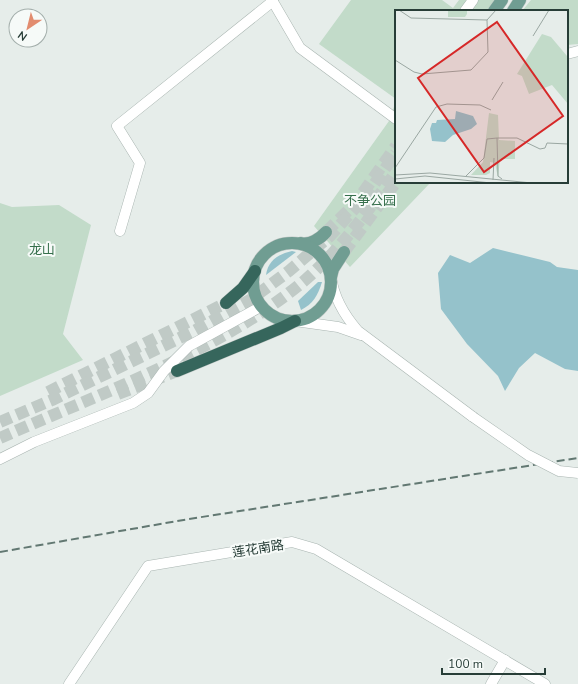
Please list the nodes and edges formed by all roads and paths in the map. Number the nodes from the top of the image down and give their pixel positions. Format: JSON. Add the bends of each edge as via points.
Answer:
{"nodes":[{"id":1,"x":273,"y":0,"type":"edge"},
{"id":2,"x":472,"y":0,"type":"edge"},
{"id":3,"x":502,"y":0,"type":"edge"},
{"id":4,"x":520,"y":0,"type":"edge"},
{"id":5,"x":466,"y":10,"type":"edge"},
{"id":6,"x":495,"y":10,"type":"edge"},
{"id":7,"x":514,"y":10,"type":"edge"},
{"id":8,"x":578,"y":51,"type":"edge"},
{"id":9,"x":568,"y":54,"type":"edge"},
{"id":10,"x":395,"y":118,"type":"edge"},
{"id":11,"x":120,"y":231,"type":"dead end"},
{"id":12,"x":326,"y":232,"type":"tunnel mouth"},
{"id":13,"x":300,"y":243,"type":"junction"},
{"id":14,"x":344,"y":252,"type":"tunnel mouth"},
{"id":15,"x":255,"y":271,"type":"junction"},
{"id":16,"x":331,"y":277,"type":"junction"},
{"id":17,"x":226,"y":304,"type":"tunnel mouth"},
{"id":18,"x":262,"y":306,"type":"junction"},
{"id":19,"x":294,"y":320,"type":"junction"},
{"id":20,"x":365,"y":337,"type":"junction"},
{"id":21,"x":177,"y":371,"type":"tunnel mouth"},
{"id":22,"x":0,"y":459,"type":"edge"},
{"id":23,"x":578,"y":473,"type":"edge"},
{"id":24,"x":506,"y":660,"type":"junction"},
{"id":25,"x":69,"y":684,"type":"edge"},
{"id":26,"x":491,"y":684,"type":"edge"},
{"id":27,"x":548,"y":684,"type":"edge"}],
"edges":[{"from":1,"to":10,"type":"street","via":[[300,48]]},
{"from":1,"to":11,"type":"street","via":[[117,126],[140,164]]},
{"from":2,"to":5,"type":"street"},
{"from":3,"to":6,"type":"main road"},
{"from":4,"to":7,"type":"main road"},
{"from":8,"to":9,"type":"street"},
{"from":12,"to":13,"type":"main road","via":[[318,239],[305,244]]},
{"from":13,"to":15,"type":"main road","via":[[281,244],[270,250],[259,261]]},
{"from":13,"to":16,"type":"main road","via":[[322,256]]},
{"from":14,"to":16,"type":"main road","via":[[336,263]]},
{"from":15,"to":17,"type":"highway","via":[[243,288]]},
{"from":15,"to":18,"type":"main road","via":[[254,291]]},
{"from":16,"to":19,"type":"main road","via":[[327,299],[319,310],[308,317]]},
{"from":16,"to":20,"type":"street","via":[[336,299],[345,315]]},
{"from":18,"to":19,"type":"main road","via":[[273,316]]},
{"from":18,"to":22,"type":"street","via":[[189,346],[164,371],[148,393],[133,403],[34,442]]},
{"from":19,"to":20,"type":"street","via":[[338,327]]},
{"from":19,"to":21,"type":"highway","via":[[281,328]]},
{"from":20,"to":23,"type":"street","bridge":true,"via":[[473,418],[528,455],[560,471]]},
{"from":24,"to":25,"type":"street","name":"莲花南路","via":[[316,549],[292,542],[148,566]]},
{"from":24,"to":26,"type":"street"},
{"from":24,"to":27,"type":"street","name":"莲花南路"}]}
